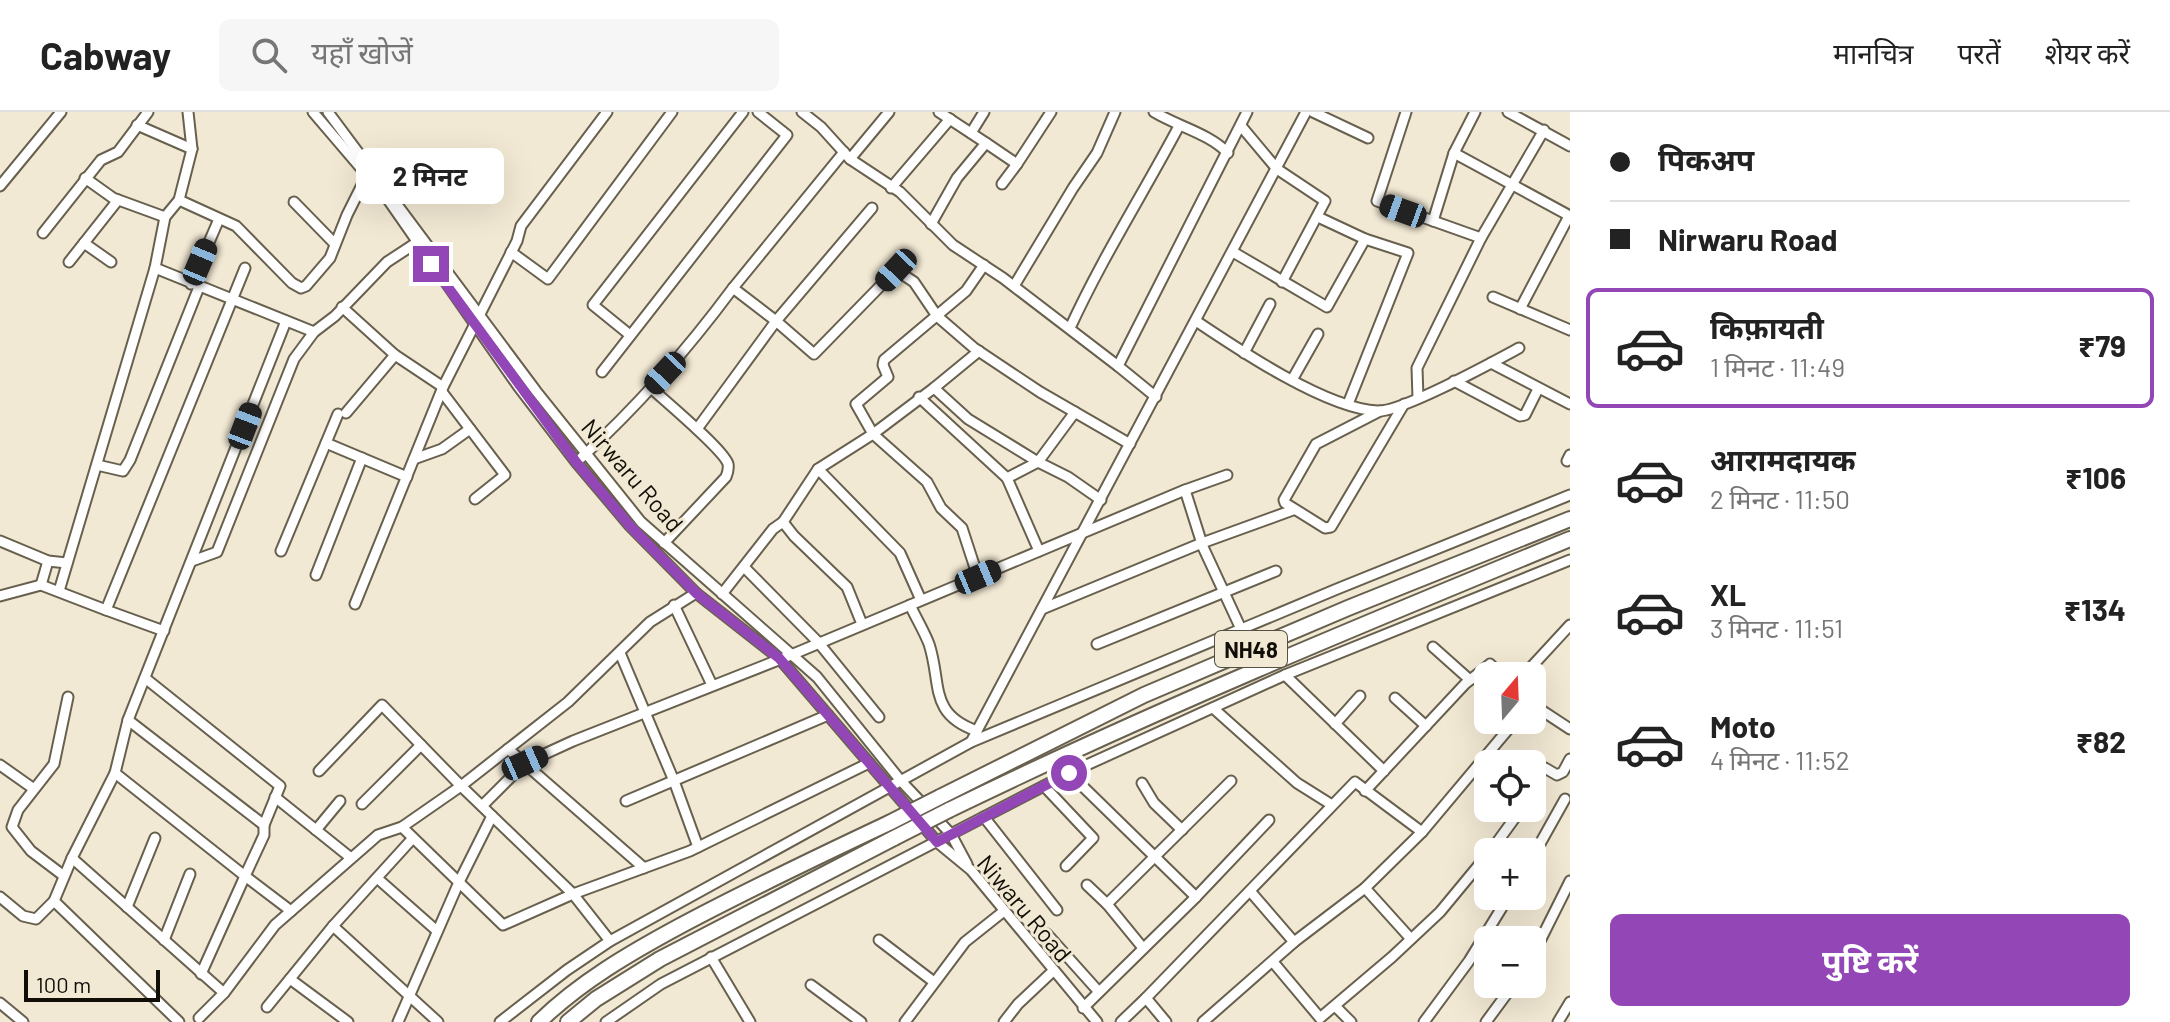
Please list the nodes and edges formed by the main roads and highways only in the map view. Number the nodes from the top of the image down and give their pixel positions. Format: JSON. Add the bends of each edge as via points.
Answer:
{"nodes":[{"id":1,"x":1570,"y":519,"type":"edge"},
{"id":2,"x":1570,"y":539,"type":"edge"},
{"id":3,"x":892,"y":830,"type":"junction"},
{"id":4,"x":539,"y":1022,"type":"edge"},
{"id":5,"x":568,"y":1022,"type":"edge"}],
"edges":[{"from":1,"to":3,"type":"highway","number":"NH48","bridge":true,"via":[[1144,695],[940,797]]},
{"from":2,"to":3,"type":"highway","number":"NH48","bridge":true,"via":[[1255,669],[949,810]]},
{"from":3,"to":4,"type":"highway","number":"NH48","via":[[765,882],[652,941],[580,987]]},
{"from":3,"to":5,"type":"highway","number":"NH48","via":[[660,959]]}]}
